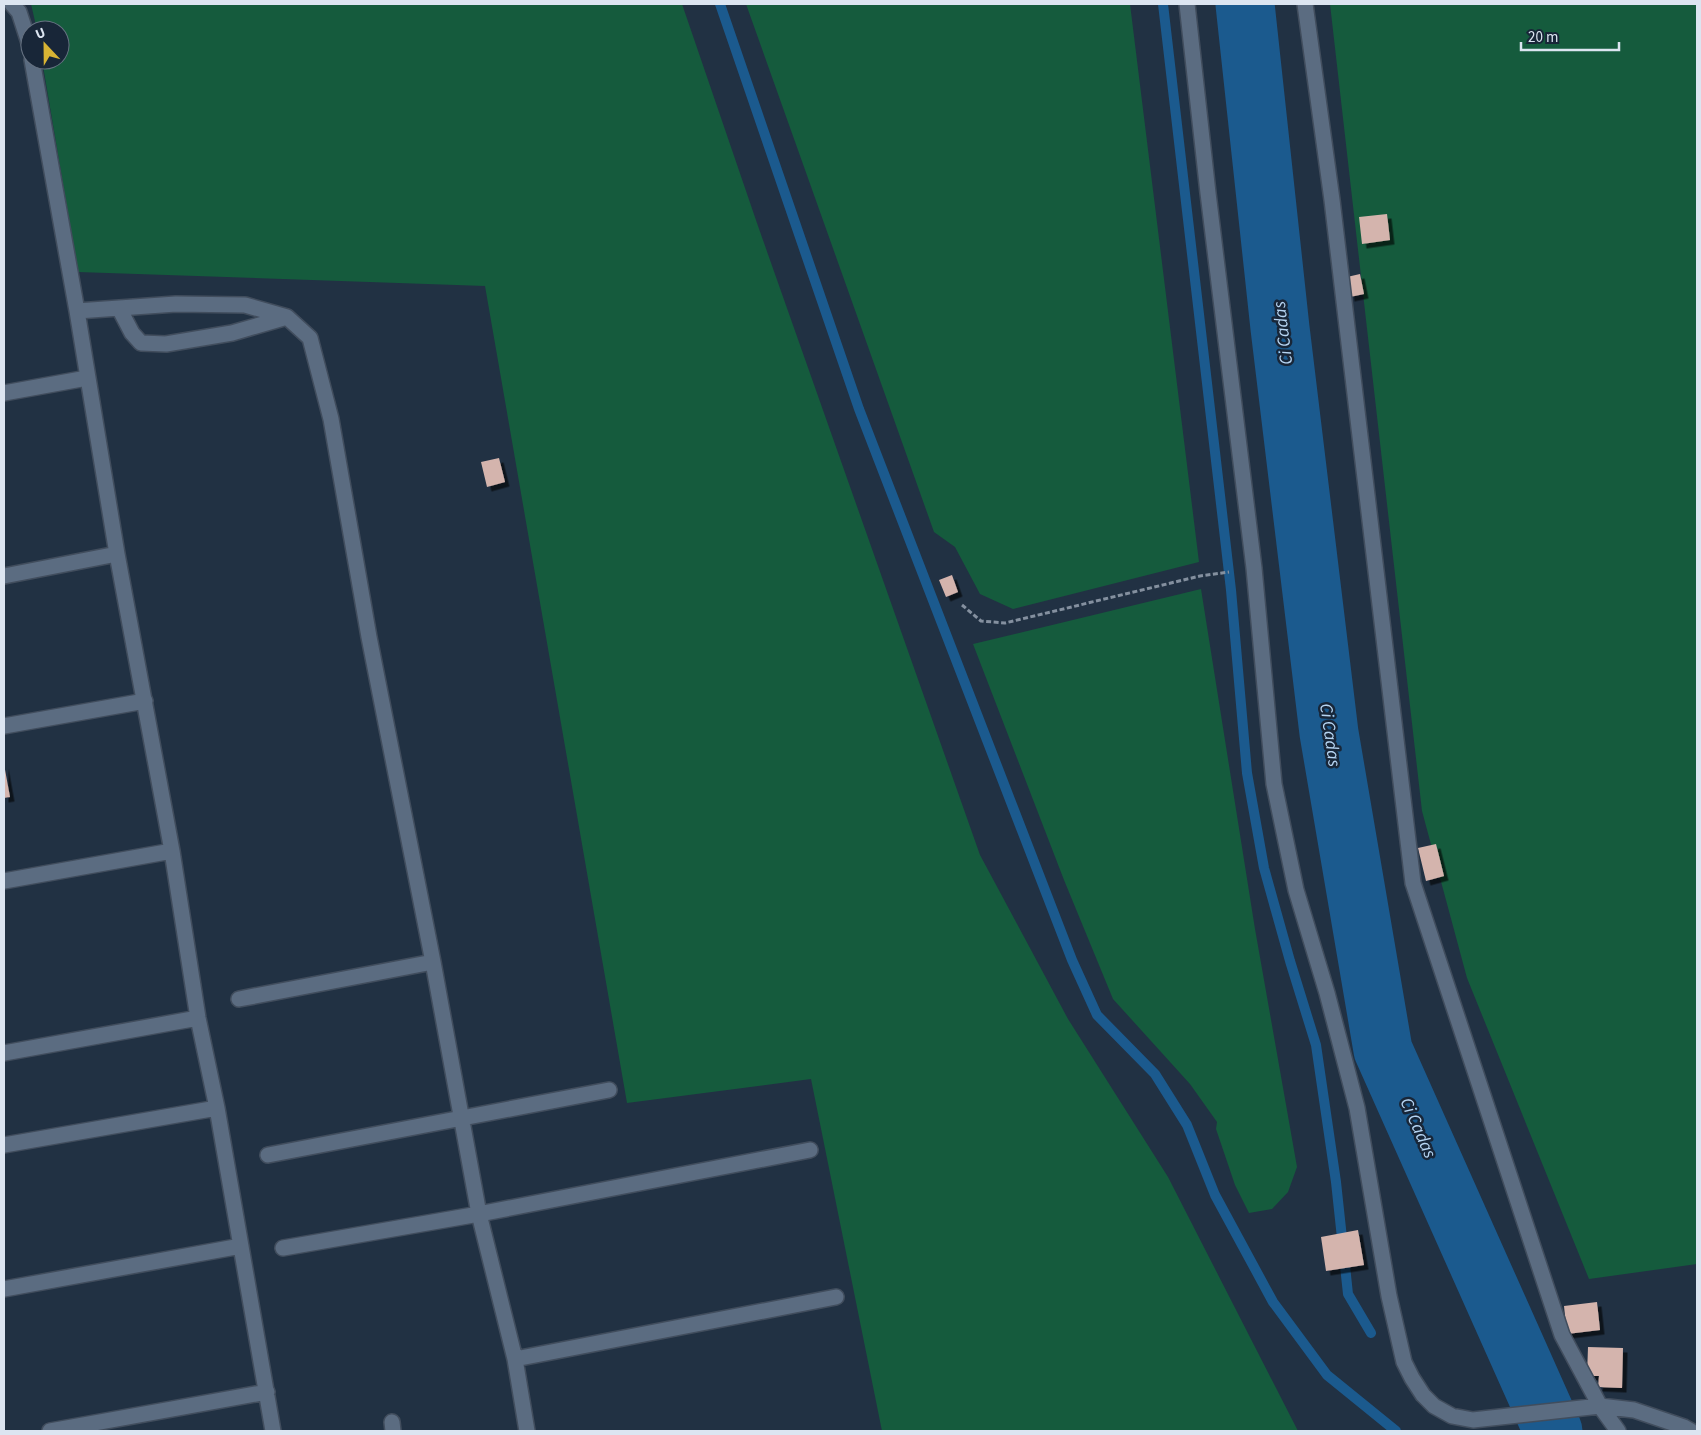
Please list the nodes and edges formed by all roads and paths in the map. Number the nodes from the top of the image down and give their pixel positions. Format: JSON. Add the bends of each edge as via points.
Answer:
{"nodes":[{"id":1,"x":12,"y":4,"type":"edge"},
{"id":2,"x":1187,"y":4,"type":"edge"},
{"id":3,"x":1305,"y":4,"type":"edge"},
{"id":4,"x":21,"y":20,"type":"edge"},
{"id":5,"x":34,"y":70,"type":"edge"},
{"id":6,"x":119,"y":308,"type":"junction"},
{"id":7,"x":77,"y":311,"type":"junction"},
{"id":8,"x":287,"y":317,"type":"junction"},
{"id":9,"x":87,"y":378,"type":"junction"},
{"id":10,"x":4,"y":393,"type":"edge"},
{"id":11,"x":116,"y":554,"type":"junction"},
{"id":12,"x":1216,"y":574,"type":"dead end"},
{"id":13,"x":4,"y":576,"type":"edge"},
{"id":14,"x":962,"y":605,"type":"dead end"},
{"id":15,"x":145,"y":701,"type":"junction"},
{"id":16,"x":4,"y":726,"type":"edge"},
{"id":17,"x":172,"y":850,"type":"junction"},
{"id":18,"x":4,"y":881,"type":"edge"},
{"id":19,"x":433,"y":962,"type":"junction"},
{"id":20,"x":239,"y":998,"type":"dead end"},
{"id":21,"x":198,"y":1018,"type":"junction"},
{"id":22,"x":4,"y":1053,"type":"edge"},
{"id":23,"x":609,"y":1090,"type":"dead end"},
{"id":24,"x":217,"y":1108,"type":"junction"},
{"id":25,"x":462,"y":1117,"type":"junction"},
{"id":26,"x":4,"y":1145,"type":"edge"},
{"id":27,"x":810,"y":1150,"type":"dead end"},
{"id":28,"x":268,"y":1155,"type":"dead end"},
{"id":29,"x":479,"y":1214,"type":"junction"},
{"id":30,"x":241,"y":1246,"type":"junction"},
{"id":31,"x":283,"y":1248,"type":"dead end"},
{"id":32,"x":4,"y":1289,"type":"edge"},
{"id":33,"x":836,"y":1297,"type":"dead end"},
{"id":34,"x":515,"y":1359,"type":"junction"},
{"id":35,"x":267,"y":1392,"type":"junction"},
{"id":36,"x":1600,"y":1406,"type":"junction"},
{"id":37,"x":50,"y":1431,"type":"edge"},
{"id":38,"x":273,"y":1431,"type":"edge"},
{"id":39,"x":527,"y":1431,"type":"edge"},
{"id":40,"x":1618,"y":1431,"type":"edge"},
{"id":41,"x":1691,"y":1431,"type":"edge"}],
"edges":[{"from":1,"to":4,"type":"street"},
{"from":2,"to":36,"type":"street","via":[[1254,568],[1274,784],[1296,890],[1357,1108],[1389,1296],[1404,1362],[1423,1395],[1452,1416],[1473,1420]]},
{"from":3,"to":36,"type":"street","via":[[1332,200],[1413,883],[1562,1335]]},
{"from":5,"to":7,"type":"street"},
{"from":6,"to":7,"type":"street"},
{"from":6,"to":8,"type":"street","via":[[176,304],[246,305]]},
{"from":6,"to":8,"type":"street","via":[[141,343],[166,344],[232,334]]},
{"from":7,"to":9,"type":"street"},
{"from":8,"to":19,"type":"street","via":[[310,338],[331,418],[369,637]]},
{"from":9,"to":10,"type":"street"},
{"from":9,"to":11,"type":"street"},
{"from":11,"to":13,"type":"street"},
{"from":11,"to":15,"type":"street"},
{"from":12,"to":14,"type":"path","via":[[1005,623],[981,622]]},
{"from":15,"to":16,"type":"street"},
{"from":15,"to":17,"type":"street"},
{"from":17,"to":18,"type":"street"},
{"from":17,"to":21,"type":"street"},
{"from":19,"to":20,"type":"street"},
{"from":19,"to":25,"type":"street"},
{"from":21,"to":22,"type":"street"},
{"from":21,"to":24,"type":"street"},
{"from":23,"to":25,"type":"street"},
{"from":24,"to":26,"type":"street"},
{"from":24,"to":30,"type":"street"},
{"from":25,"to":28,"type":"street"},
{"from":25,"to":29,"type":"street"},
{"from":27,"to":29,"type":"street"},
{"from":29,"to":31,"type":"street"},
{"from":29,"to":34,"type":"street"},
{"from":30,"to":32,"type":"street"},
{"from":30,"to":35,"type":"street"},
{"from":33,"to":34,"type":"street"},
{"from":34,"to":39,"type":"street"},
{"from":35,"to":37,"type":"street"},
{"from":35,"to":38,"type":"street"},
{"from":36,"to":40,"type":"street"},
{"from":36,"to":41,"type":"street","via":[[1634,1410]]}]}
